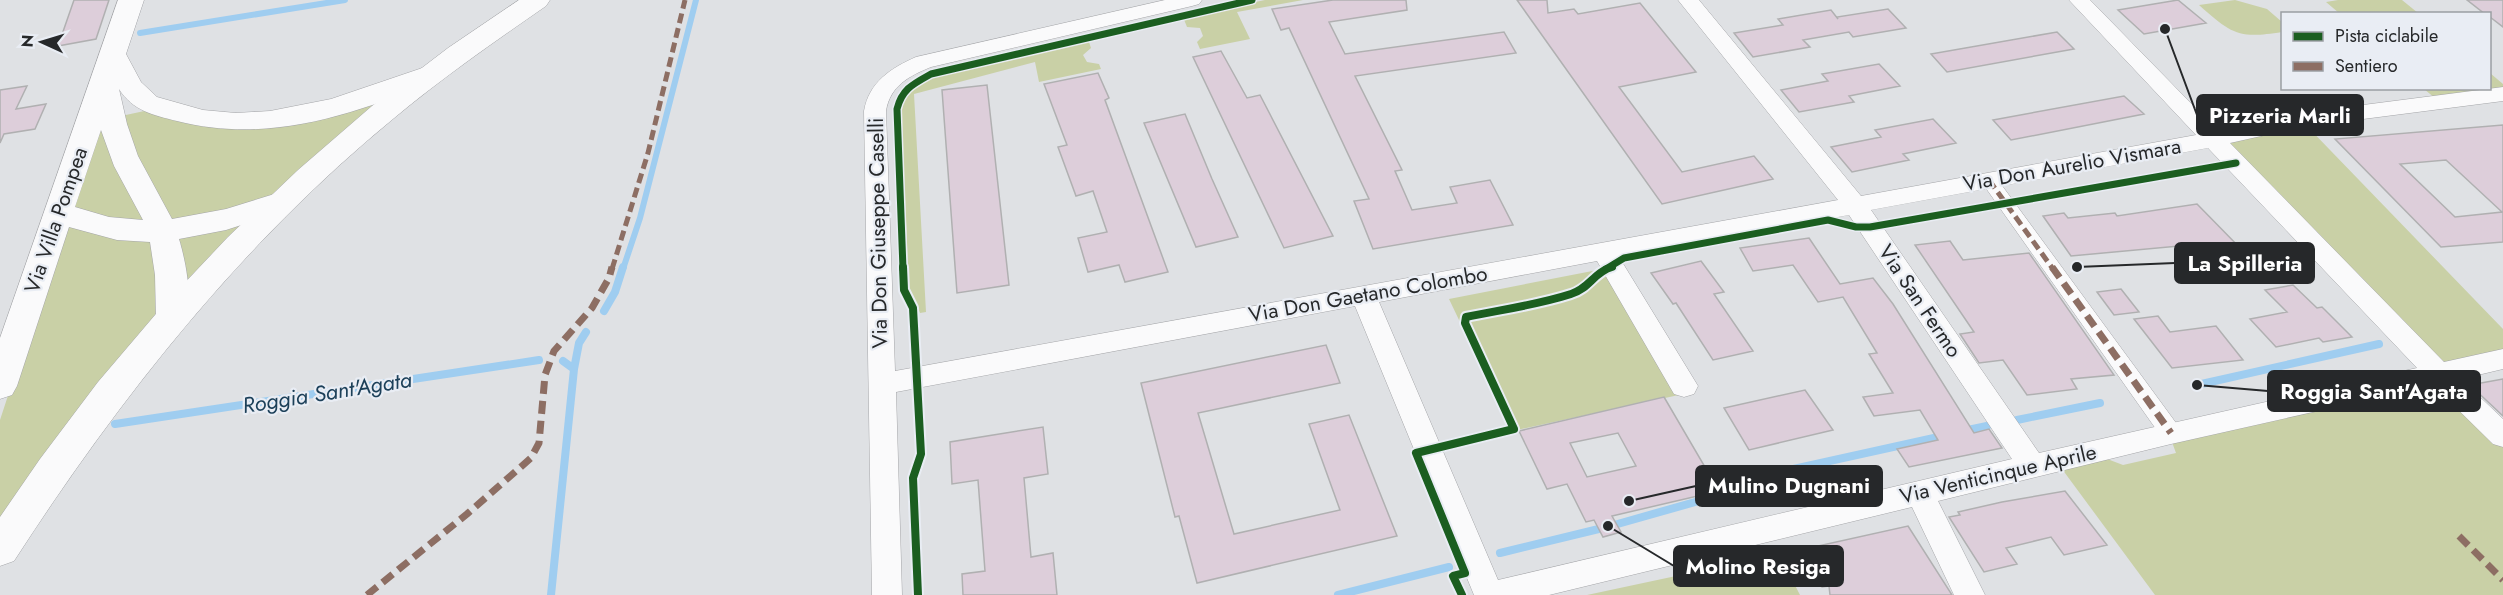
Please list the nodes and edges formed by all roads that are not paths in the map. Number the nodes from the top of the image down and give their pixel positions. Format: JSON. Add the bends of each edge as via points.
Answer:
{"nodes":[{"id":1,"x":131,"y":0,"type":"edge"},
{"id":2,"x":537,"y":0,"type":"edge"},
{"id":3,"x":1192,"y":0,"type":"edge"},
{"id":4,"x":1688,"y":0,"type":"edge"},
{"id":5,"x":2079,"y":0,"type":"edge"},
{"id":6,"x":108,"y":67,"type":"junction"},
{"id":7,"x":434,"y":72,"type":"junction"},
{"id":8,"x":2503,"y":94,"type":"edge"},
{"id":9,"x":101,"y":116,"type":"junction"},
{"id":10,"x":2214,"y":139,"type":"junction"},
{"id":11,"x":1989,"y":180,"type":"junction"},
{"id":12,"x":284,"y":201,"type":"junction"},
{"id":13,"x":1855,"y":205,"type":"junction"},
{"id":14,"x":58,"y":213,"type":"junction"},
{"id":15,"x":162,"y":230,"type":"junction"},
{"id":16,"x":1603,"y":251,"type":"junction"},
{"id":17,"x":1363,"y":295,"type":"junction"},
{"id":18,"x":172,"y":319,"type":"junction"},
{"id":19,"x":2503,"y":359,"type":"edge"},
{"id":20,"x":2438,"y":373,"type":"junction"},
{"id":21,"x":881,"y":384,"type":"junction"},
{"id":22,"x":0,"y":386,"type":"edge"},
{"id":23,"x":1684,"y":386,"type":"dead end"},
{"id":24,"x":2171,"y":433,"type":"junction"},
{"id":25,"x":2503,"y":436,"type":"edge"},
{"id":26,"x":2033,"y":467,"type":"junction"},
{"id":27,"x":1919,"y":493,"type":"junction"},
{"id":28,"x":0,"y":549,"type":"edge"},
{"id":29,"x":887,"y":595,"type":"edge"},
{"id":30,"x":1491,"y":595,"type":"edge"},
{"id":31,"x":1970,"y":595,"type":"edge"}],
"edges":[{"from":1,"to":6,"type":"street"},
{"from":2,"to":7,"type":"main road"},
{"from":3,"to":21,"type":"street","name":"Via Don Giuseppe Caselli","via":[[928,61],[902,72],[887,84],[875,111]]},
{"from":4,"to":13,"type":"street","name":"Via San Fermo"},
{"from":5,"to":10,"type":"street"},
{"from":6,"to":7,"type":"street","via":[[124,76],[146,102],[189,117],[254,122],[326,111]]},
{"from":6,"to":9,"type":"street"},
{"from":7,"to":12,"type":"main road"},
{"from":8,"to":10,"type":"street","name":"Via Don Aurelio Vismara","via":[[2301,120]]},
{"from":9,"to":14,"type":"street","name":"Via Villa Pompea"},
{"from":9,"to":15,"type":"street"},
{"from":10,"to":11,"type":"street","name":"Via Don Aurelio Vismara"},
{"from":10,"to":20,"type":"street"},
{"from":11,"to":13,"type":"street","name":"Via Don Aurelio Vismara"},
{"from":11,"to":24,"type":"street"},
{"from":12,"to":15,"type":"street","via":[[221,221]]},
{"from":12,"to":18,"type":"main road"},
{"from":13,"to":16,"type":"street","name":"Via Don Gaetano Colombo"},
{"from":13,"to":26,"type":"street","name":"Via San Fermo"},
{"from":14,"to":15,"type":"street","via":[[118,229]]},
{"from":14,"to":22,"type":"street","name":"Via Villa Pompea"},
{"from":15,"to":18,"type":"street","via":[[173,281]]},
{"from":16,"to":17,"type":"street","name":"Via Don Gaetano Colombo"},
{"from":16,"to":23,"type":"street"},
{"from":17,"to":21,"type":"street","name":"Via Don Gaetano Colombo"},
{"from":17,"to":30,"type":"street"},
{"from":18,"to":28,"type":"main road","via":[[79,436]]},
{"from":19,"to":20,"type":"street","name":"Via Venticinque Aprile"},
{"from":20,"to":24,"type":"street","name":"Via Venticinque Aprile"},
{"from":20,"to":25,"type":"street"},
{"from":21,"to":29,"type":"street","name":"Via Don Giuseppe Caselli"},
{"from":24,"to":26,"type":"street","name":"Via Venticinque Aprile"},
{"from":26,"to":27,"type":"street","name":"Via Venticinque Aprile"},
{"from":27,"to":30,"type":"street","name":"Via Venticinque Aprile"},
{"from":27,"to":31,"type":"street"}]}
